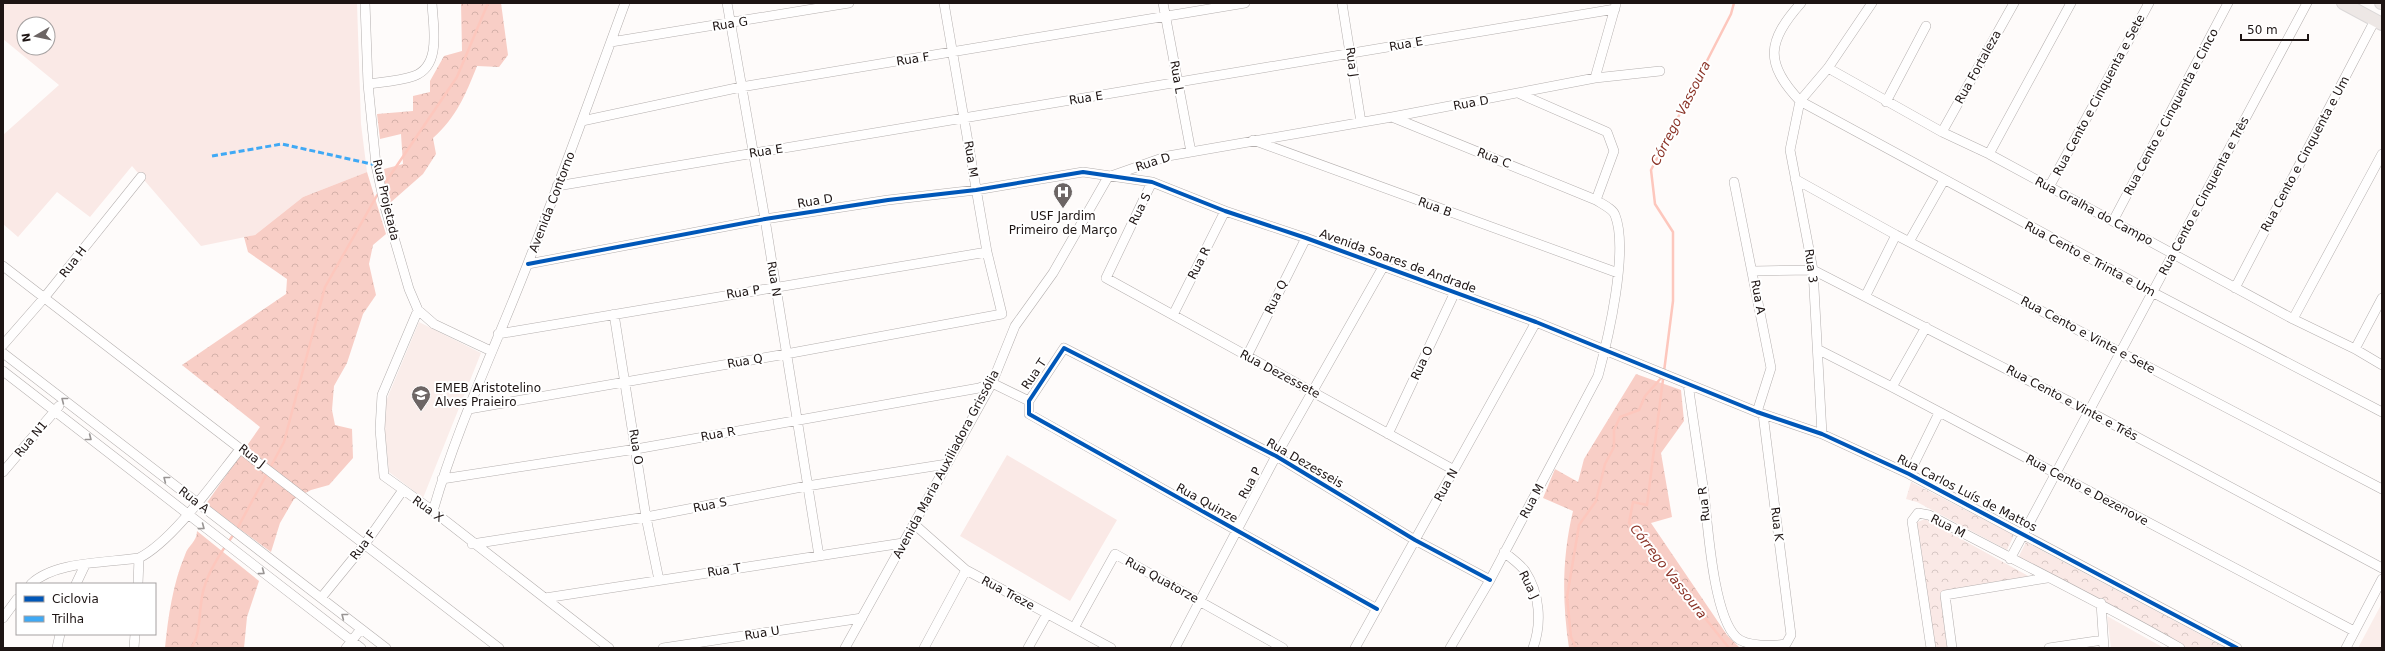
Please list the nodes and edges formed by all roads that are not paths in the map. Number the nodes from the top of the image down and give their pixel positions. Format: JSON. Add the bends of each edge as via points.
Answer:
{"nodes":[{"id":1,"x":366,"y":3,"type":"edge"},
{"id":2,"x":432,"y":3,"type":"edge"},
{"id":3,"x":625,"y":3,"type":"edge"},
{"id":4,"x":727,"y":3,"type":"edge"},
{"id":5,"x":849,"y":3,"type":"edge"},
{"id":6,"x":944,"y":3,"type":"edge"},
{"id":7,"x":1163,"y":3,"type":"edge"},
{"id":8,"x":1245,"y":3,"type":"edge"},
{"id":9,"x":1342,"y":3,"type":"edge"},
{"id":10,"x":1801,"y":3,"type":"edge"},
{"id":11,"x":1872,"y":3,"type":"edge"},
{"id":12,"x":2014,"y":3,"type":"edge"},
{"id":13,"x":2070,"y":3,"type":"edge"},
{"id":14,"x":2149,"y":3,"type":"edge"},
{"id":15,"x":2228,"y":3,"type":"edge"},
{"id":16,"x":2307,"y":3,"type":"edge"},
{"id":17,"x":2342,"y":3,"type":"edge"},
{"id":18,"x":1615,"y":6,"type":"edge"},
{"id":19,"x":1166,"y":16,"type":"junction"},
{"id":20,"x":2378,"y":22,"type":"edge"},
{"id":21,"x":730,"y":24,"type":"junction"},
{"id":22,"x":1926,"y":26,"type":"dead end"},
{"id":23,"x":611,"y":42,"type":"junction"},
{"id":24,"x":952,"y":53,"type":"junction"},
{"id":25,"x":1351,"y":53,"type":"junction"},
{"id":26,"x":1828,"y":68,"type":"junction"},
{"id":27,"x":1660,"y":71,"type":"dead end"},
{"id":28,"x":1595,"y":78,"type":"junction"},
{"id":29,"x":1178,"y":83,"type":"junction"},
{"id":30,"x":368,"y":84,"type":"junction"},
{"id":31,"x":741,"y":87,"type":"junction"},
{"id":32,"x":1520,"y":94,"type":"junction"},
{"id":33,"x":1800,"y":101,"type":"junction"},
{"id":34,"x":1886,"y":102,"type":"junction"},
{"id":35,"x":1392,"y":117,"type":"junction"},
{"id":36,"x":965,"y":118,"type":"junction"},
{"id":37,"x":582,"y":121,"type":"junction"},
{"id":38,"x":1361,"y":122,"type":"junction"},
{"id":39,"x":1942,"y":132,"type":"junction"},
{"id":40,"x":1252,"y":140,"type":"junction"},
{"id":41,"x":1191,"y":152,"type":"junction"},
{"id":42,"x":753,"y":153,"type":"junction"},
{"id":43,"x":1989,"y":154,"type":"junction"},
{"id":44,"x":2382,"y":154,"type":"edge"},
{"id":45,"x":141,"y":177,"type":"dead end"},
{"id":46,"x":1108,"y":177,"type":"junction"},
{"id":47,"x":1795,"y":179,"type":"junction"},
{"id":48,"x":1944,"y":180,"type":"junction"},
{"id":49,"x":1152,"y":182,"type":"junction"},
{"id":50,"x":1734,"y":182,"type":"dead end"},
{"id":51,"x":557,"y":186,"type":"junction"},
{"id":52,"x":2049,"y":188,"type":"junction"},
{"id":53,"x":976,"y":190,"type":"junction"},
{"id":54,"x":1596,"y":200,"type":"junction"},
{"id":55,"x":1225,"y":211,"type":"junction"},
{"id":56,"x":765,"y":220,"type":"junction"},
{"id":57,"x":2113,"y":221,"type":"junction"},
{"id":58,"x":1896,"y":234,"type":"junction"},
{"id":59,"x":1306,"y":238,"type":"junction"},
{"id":60,"x":1910,"y":240,"type":"junction"},
{"id":61,"x":987,"y":252,"type":"junction"},
{"id":62,"x":2173,"y":254,"type":"junction"},
{"id":63,"x":528,"y":264,"type":"junction"},
{"id":64,"x":3,"y":266,"type":"edge"},
{"id":65,"x":1383,"y":267,"type":"junction"},
{"id":66,"x":1813,"y":270,"type":"junction"},
{"id":67,"x":1753,"y":271,"type":"junction"},
{"id":68,"x":1618,"y":273,"type":"junction"},
{"id":69,"x":1106,"y":278,"type":"joint"},
{"id":70,"x":776,"y":287,"type":"junction"},
{"id":71,"x":2235,"y":288,"type":"junction"},
{"id":72,"x":1455,"y":292,"type":"junction"},
{"id":73,"x":2152,"y":292,"type":"junction"},
{"id":74,"x":1866,"y":295,"type":"junction"},
{"id":75,"x":44,"y":298,"type":"junction"},
{"id":76,"x":2382,"y":298,"type":"edge"},
{"id":77,"x":418,"y":310,"type":"junction"},
{"id":78,"x":614,"y":314,"type":"junction"},
{"id":79,"x":1002,"y":314,"type":"junction"},
{"id":80,"x":1173,"y":315,"type":"junction"},
{"id":81,"x":2293,"y":320,"type":"junction"},
{"id":82,"x":1536,"y":322,"type":"junction"},
{"id":83,"x":1015,"y":326,"type":"junction"},
{"id":84,"x":1926,"y":327,"type":"junction"},
{"id":85,"x":498,"y":334,"type":"junction"},
{"id":86,"x":3,"y":345,"type":"edge"},
{"id":87,"x":1064,"y":348,"type":"joint"},
{"id":88,"x":2355,"y":349,"type":"junction"},
{"id":89,"x":1605,"y":350,"type":"junction"},
{"id":90,"x":1819,"y":350,"type":"junction"},
{"id":91,"x":491,"y":351,"type":"junction"},
{"id":92,"x":3,"y":353,"type":"edge"},
{"id":93,"x":2121,"y":353,"type":"junction"},
{"id":94,"x":786,"y":354,"type":"junction"},
{"id":95,"x":1247,"y":356,"type":"junction"},
{"id":96,"x":2382,"y":365,"type":"edge"},
{"id":97,"x":3,"y":371,"type":"edge"},
{"id":98,"x":1678,"y":379,"type":"joint"},
{"id":99,"x":625,"y":382,"type":"junction"},
{"id":100,"x":992,"y":383,"type":"junction"},
{"id":101,"x":1688,"y":384,"type":"junction"},
{"id":102,"x":1892,"y":387,"type":"junction"},
{"id":103,"x":1313,"y":391,"type":"junction"},
{"id":104,"x":1029,"y":401,"type":"junction"},
{"id":105,"x":57,"y":409,"type":"junction"},
{"id":106,"x":469,"y":409,"type":"junction"},
{"id":107,"x":2090,"y":412,"type":"junction"},
{"id":108,"x":2382,"y":412,"type":"edge"},
{"id":109,"x":1760,"y":413,"type":"junction"},
{"id":110,"x":1939,"y":413,"type":"junction"},
{"id":111,"x":1028,"y":414,"type":"joint"},
{"id":112,"x":796,"y":420,"type":"junction"},
{"id":113,"x":1388,"y":434,"type":"junction"},
{"id":114,"x":1822,"y":434,"type":"junction"},
{"id":115,"x":241,"y":448,"type":"junction"},
{"id":116,"x":636,"y":449,"type":"junction"},
{"id":117,"x":1276,"y":456,"type":"junction"},
{"id":118,"x":947,"y":464,"type":"junction"},
{"id":119,"x":1454,"y":470,"type":"junction"},
{"id":120,"x":3,"y":472,"type":"edge"},
{"id":121,"x":2056,"y":473,"type":"junction"},
{"id":122,"x":1909,"y":474,"type":"junction"},
{"id":123,"x":442,"y":479,"type":"junction"},
{"id":124,"x":807,"y":486,"type":"junction"},
{"id":125,"x":2382,"y":489,"type":"edge"},
{"id":126,"x":403,"y":490,"type":"junction"},
{"id":127,"x":191,"y":509,"type":"junction"},
{"id":128,"x":433,"y":511,"type":"junction"},
{"id":129,"x":646,"y":517,"type":"junction"},
{"id":130,"x":914,"y":524,"type":"junction"},
{"id":131,"x":1237,"y":531,"type":"junction"},
{"id":132,"x":2023,"y":533,"type":"junction"},
{"id":133,"x":1415,"y":540,"type":"junction"},
{"id":134,"x":903,"y":543,"type":"junction"},
{"id":135,"x":365,"y":544,"type":"junction"},
{"id":136,"x":472,"y":544,"type":"junction"},
{"id":137,"x":1504,"y":552,"type":"junction"},
{"id":138,"x":819,"y":556,"type":"junction"},
{"id":139,"x":139,"y":558,"type":"junction"},
{"id":140,"x":2010,"y":559,"type":"junction"},
{"id":141,"x":85,"y":565,"type":"junction"},
{"id":142,"x":2382,"y":568,"type":"edge"},
{"id":143,"x":966,"y":570,"type":"junction"},
{"id":144,"x":2047,"y":578,"type":"junction"},
{"id":145,"x":2382,"y":579,"type":"edge"},
{"id":146,"x":659,"y":580,"type":"junction"},
{"id":147,"x":1490,"y":580,"type":"junction"},
{"id":148,"x":32,"y":583,"type":"edge"},
{"id":149,"x":76,"y":583,"type":"edge"},
{"id":150,"x":138,"y":583,"type":"edge"},
{"id":151,"x":309,"y":588,"type":"junction"},
{"id":152,"x":321,"y":598,"type":"junction"},
{"id":153,"x":545,"y":598,"type":"junction"},
{"id":154,"x":16,"y":600,"type":"edge"},
{"id":155,"x":1199,"y":600,"type":"junction"},
{"id":156,"x":300,"y":602,"type":"junction"},
{"id":157,"x":2101,"y":603,"type":"junction"},
{"id":158,"x":1377,"y":610,"type":"junction"},
{"id":159,"x":1047,"y":614,"type":"junction"},
{"id":160,"x":3,"y":618,"type":"edge"},
{"id":161,"x":862,"y":618,"type":"junction"},
{"id":162,"x":1074,"y":628,"type":"junction"},
{"id":163,"x":361,"y":629,"type":"junction"},
{"id":164,"x":2354,"y":631,"type":"junction"},
{"id":165,"x":60,"y":635,"type":"edge"},
{"id":166,"x":135,"y":635,"type":"edge"},
{"id":167,"x":1790,"y":635,"type":"joint"},
{"id":168,"x":2104,"y":644,"type":"edge"},
{"id":169,"x":349,"y":645,"type":"edge"},
{"id":170,"x":58,"y":648,"type":"edge"},
{"id":171,"x":134,"y":648,"type":"edge"},
{"id":172,"x":361,"y":648,"type":"edge"},
{"id":173,"x":386,"y":648,"type":"edge"},
{"id":174,"x":499,"y":648,"type":"edge"},
{"id":175,"x":609,"y":648,"type":"edge"},
{"id":176,"x":662,"y":648,"type":"edge"},
{"id":177,"x":846,"y":648,"type":"edge"},
{"id":178,"x":924,"y":648,"type":"edge"},
{"id":179,"x":1028,"y":648,"type":"edge"},
{"id":180,"x":1111,"y":648,"type":"edge"},
{"id":181,"x":1175,"y":648,"type":"edge"},
{"id":182,"x":1284,"y":648,"type":"edge"},
{"id":183,"x":1355,"y":648,"type":"edge"},
{"id":184,"x":1450,"y":648,"type":"edge"},
{"id":185,"x":1533,"y":648,"type":"edge"},
{"id":186,"x":1931,"y":648,"type":"edge"},
{"id":187,"x":1952,"y":648,"type":"edge"},
{"id":188,"x":2050,"y":648,"type":"edge"},
{"id":189,"x":2180,"y":648,"type":"edge"},
{"id":190,"x":2237,"y":648,"type":"edge"},
{"id":191,"x":2346,"y":648,"type":"edge"}],
"edges":[{"from":1,"to":30,"type":"street","name":"Rua Projetada"},
{"from":2,"to":30,"type":"street","via":[[434,55],[425,70],[415,76]]},
{"from":3,"to":23,"type":"street","name":"Avenida Contorno"},
{"from":4,"to":21,"type":"street","name":"Rua N"},
{"from":5,"to":21,"type":"street","name":"Rua G"},
{"from":6,"to":24,"type":"street","name":"Rua M"},
{"from":7,"to":19,"type":"street","name":"Rua L"},
{"from":8,"to":19,"type":"street","name":"Rua F"},
{"from":9,"to":25,"type":"street","name":"Rua J"},
{"from":10,"to":33,"type":"street","via":[[1786,19],[1775,39],[1774,58],[1783,80]]},
{"from":11,"to":26,"type":"street"},
{"from":12,"to":39,"type":"street","name":"Rua Fortaleza"},
{"from":13,"to":43,"type":"street"},
{"from":14,"to":52,"type":"street","name":"Rua Cento e Cinquenta e Sete"},
{"from":15,"to":57,"type":"street","name":"Rua Cento e Cinquenta e Cinco"},
{"from":16,"to":62,"type":"street","name":"Rua Cento e Cinquenta e Três"},
{"from":17,"to":20,"type":"main road"},
{"from":18,"to":25,"type":"street","name":"Rua E"},
{"from":18,"to":28,"type":"street"},
{"from":19,"to":24,"type":"street","name":"Rua F"},
{"from":19,"to":29,"type":"street","name":"Rua L"},
{"from":20,"to":71,"type":"street","name":"Rua Cento e Cinquenta e Um"},
{"from":21,"to":23,"type":"street","name":"Rua G"},
{"from":21,"to":31,"type":"street","name":"Rua N"},
{"from":22,"to":34,"type":"street"},
{"from":23,"to":37,"type":"street","name":"Avenida Contorno"},
{"from":24,"to":31,"type":"street","name":"Rua F"},
{"from":24,"to":36,"type":"street","name":"Rua M"},
{"from":25,"to":29,"type":"street","name":"Rua E"},
{"from":25,"to":38,"type":"street","name":"Rua J"},
{"from":26,"to":33,"type":"street"},
{"from":26,"to":34,"type":"street","name":"Rua Gralha do Campo"},
{"from":27,"to":28,"type":"street","name":"Rua D"},
{"from":28,"to":32,"type":"street","name":"Rua D"},
{"from":29,"to":36,"type":"street","name":"Rua E"},
{"from":29,"to":41,"type":"street","name":"Rua L"},
{"from":30,"to":77,"type":"street","name":"Rua Projetada","via":[[378,176],[409,289]]},
{"from":31,"to":37,"type":"street","name":"Rua F"},
{"from":31,"to":42,"type":"street","name":"Rua N"},
{"from":32,"to":35,"type":"street","name":"Rua D"},
{"from":32,"to":54,"type":"street","via":[[1607,132],[1614,151]]},
{"from":33,"to":47,"type":"street","name":"Rua 3","via":[[1790,150]]},
{"from":33,"to":48,"type":"street","name":"Rua Cento e Trinta e Um"},
{"from":34,"to":39,"type":"street","name":"Rua Gralha do Campo"},
{"from":35,"to":38,"type":"street","name":"Rua D"},
{"from":35,"to":54,"type":"street","name":"Rua C"},
{"from":36,"to":42,"type":"street","name":"Rua E"},
{"from":36,"to":53,"type":"street","name":"Rua M"},
{"from":37,"to":51,"type":"street","name":"Avenida Contorno"},
{"from":38,"to":40,"type":"street","name":"Rua D"},
{"from":39,"to":43,"type":"street","name":"Rua Gralha do Campo"},
{"from":40,"to":41,"type":"street","name":"Rua D"},
{"from":40,"to":68,"type":"street","name":"Rua B"},
{"from":41,"to":46,"type":"street","name":"Rua D","via":[[1168,156]]},
{"from":42,"to":51,"type":"street","name":"Rua E"},
{"from":42,"to":56,"type":"street","name":"Rua N"},
{"from":43,"to":52,"type":"street","name":"Rua Gralha do Campo"},
{"from":44,"to":81,"type":"street"},
{"from":45,"to":75,"type":"street","name":"Rua H"},
{"from":46,"to":49,"type":"street","name":"Avenida Soares de Andrade"},
{"from":46,"to":53,"type":"street","name":"Rua D","via":[[1083,172]]},
{"from":46,"to":83,"type":"street","name":"Avenida Maria Auxiliadora Grissólia","via":[[1053,273]]},
{"from":47,"to":58,"type":"street","name":"Rua Cento e Vinte e Sete"},
{"from":47,"to":66,"type":"street","name":"Rua 3"},
{"from":48,"to":60,"type":"street"},
{"from":48,"to":73,"type":"street","name":"Rua Cento e Trinta e Um"},
{"from":49,"to":55,"type":"street","name":"Avenida Soares de Andrade"},
{"from":49,"to":69,"type":"street","name":"Rua S"},
{"from":50,"to":67,"type":"street","name":"Rua A"},
{"from":51,"to":63,"type":"street","name":"Avenida Contorno"},
{"from":52,"to":57,"type":"street","name":"Rua Gralha do Campo"},
{"from":53,"to":56,"type":"street","name":"Rua D","via":[[888,200]]},
{"from":53,"to":61,"type":"street","name":"Rua M"},
{"from":54,"to":68,"type":"street","via":[[1615,213],[1619,230]]},
{"from":55,"to":59,"type":"street","name":"Avenida Soares de Andrade"},
{"from":55,"to":80,"type":"street","name":"Rua R"},
{"from":56,"to":63,"type":"street","name":"Rua D"},
{"from":56,"to":70,"type":"street","name":"Rua N"},
{"from":57,"to":62,"type":"street","name":"Rua Gralha do Campo"},
{"from":58,"to":60,"type":"street","name":"Rua Cento e Vinte e Sete"},
{"from":58,"to":74,"type":"street"},
{"from":59,"to":65,"type":"street","name":"Avenida Soares de Andrade"},
{"from":59,"to":95,"type":"street","name":"Rua Q"},
{"from":60,"to":93,"type":"street","name":"Rua Cento e Vinte e Sete"},
{"from":61,"to":70,"type":"street","name":"Rua P"},
{"from":61,"to":79,"type":"street","name":"Rua M"},
{"from":62,"to":71,"type":"street","name":"Rua Gralha do Campo"},
{"from":62,"to":73,"type":"street","name":"Rua Cento e Cinquenta e Três"},
{"from":63,"to":85,"type":"street","name":"Avenida Contorno"},
{"from":64,"to":75,"type":"street","name":"Rua J"},
{"from":65,"to":72,"type":"street","name":"Avenida Soares de Andrade"},
{"from":65,"to":103,"type":"street","name":"Rua P"},
{"from":66,"to":67,"type":"street","name":"Rua Cento e Vinte e Três"},
{"from":66,"to":74,"type":"street","name":"Rua Cento e Vinte e Três"},
{"from":66,"to":90,"type":"street","name":"Rua 3"},
{"from":67,"to":109,"type":"street","name":"Rua A","via":[[1771,368]]},
{"from":68,"to":89,"type":"street"},
{"from":69,"to":80,"type":"street","name":"Rua Dezessete"},
{"from":70,"to":78,"type":"street","name":"Rua P"},
{"from":70,"to":94,"type":"street","name":"Rua N"},
{"from":71,"to":81,"type":"street","name":"Rua Gralha do Campo"},
{"from":72,"to":82,"type":"street","name":"Avenida Soares de Andrade"},
{"from":72,"to":113,"type":"street","name":"Rua O"},
{"from":73,"to":93,"type":"street","name":"Rua Cento e Cinquenta e Três"},
{"from":73,"to":108,"type":"street","name":"Rua Cento e Trinta e Um"},
{"from":74,"to":84,"type":"street","name":"Rua Cento e Vinte e Três"},
{"from":75,"to":86,"type":"street","name":"Rua H"},
{"from":75,"to":115,"type":"street","name":"Rua J"},
{"from":76,"to":88,"type":"street"},
{"from":77,"to":91,"type":"street","name":"Rua Projetada","via":[[434,324]]},
{"from":77,"to":126,"type":"street","name":"Rua X","via":[[382,394],[380,429],[384,476]]},
{"from":78,"to":85,"type":"street","name":"Rua P"},
{"from":78,"to":99,"type":"street","name":"Rua O"},
{"from":79,"to":83,"type":"street"},
{"from":79,"to":94,"type":"street","name":"Rua Q"},
{"from":80,"to":95,"type":"street","name":"Rua Dezessete"},
{"from":81,"to":88,"type":"street","name":"Rua Gralha do Campo"},
{"from":82,"to":89,"type":"street","name":"Avenida Soares de Andrade"},
{"from":82,"to":119,"type":"street","name":"Rua N"},
{"from":83,"to":100,"type":"street","name":"Avenida Maria Auxiliadora Grissólia"},
{"from":84,"to":102,"type":"street"},
{"from":84,"to":107,"type":"street","name":"Rua Cento e Vinte e Três"},
{"from":85,"to":91,"type":"street","name":"Avenida Contorno"},
{"from":87,"to":104,"type":"street","name":"Rua T"},
{"from":87,"to":117,"type":"street","name":"Rua Dezesseis"},
{"from":88,"to":96,"type":"street","name":"Rua Gralha do Campo"},
{"from":89,"to":98,"type":"street","name":"Avenida Soares de Andrade"},
{"from":89,"to":137,"type":"street","name":"Rua M","via":[[1598,376]]},
{"from":90,"to":102,"type":"street","name":"Rua Cento e Dezenove"},
{"from":90,"to":114,"type":"street","name":"Rua 3"},
{"from":91,"to":106,"type":"street","name":"Avenida Contorno"},
{"from":127,"to":92,"type":"street","name":"Rua A","one_way":true},
{"from":93,"to":107,"type":"street","name":"Rua Cento e Cinquenta e Três"},
{"from":93,"to":125,"type":"street","name":"Rua Cento e Vinte e Sete"},
{"from":94,"to":99,"type":"street","name":"Rua Q"},
{"from":94,"to":112,"type":"street","name":"Rua N"},
{"from":95,"to":103,"type":"street","name":"Rua Dezessete"},
{"from":97,"to":105,"type":"street","name":"Rua A"},
{"from":98,"to":101,"type":"street","name":"Rua Carlos Luís de Mattos"},
{"from":99,"to":106,"type":"street","name":"Rua Q"},
{"from":99,"to":116,"type":"street","name":"Rua O"},
{"from":100,"to":104,"type":"street"},
{"from":100,"to":112,"type":"street","name":"Rua R","via":[[979,388]]},
{"from":100,"to":118,"type":"street","name":"Avenida Maria Auxiliadora Grissólia"},
{"from":101,"to":109,"type":"street","name":"Rua Carlos Luís de Mattos"},
{"from":101,"to":167,"type":"street","name":"Rua R","via":[[1704,494],[1709,554],[1726,623],[1737,638],[1756,644],[1786,644]]},
{"from":102,"to":110,"type":"street","name":"Rua Cento e Dezenove"},
{"from":103,"to":113,"type":"street","name":"Rua Dezessete"},
{"from":103,"to":117,"type":"street","name":"Rua P"},
{"from":104,"to":111,"type":"street","name":"Rua T"},
{"from":105,"to":120,"type":"street","name":"Rua N1"},
{"from":105,"to":127,"type":"street","name":"Rua A","one_way":true},
{"from":106,"to":123,"type":"street","name":"Avenida Contorno"},
{"from":107,"to":121,"type":"street","name":"Rua Cento e Cinquenta e Três"},
{"from":107,"to":142,"type":"street","name":"Rua Cento e Vinte e Três"},
{"from":109,"to":114,"type":"street","name":"Rua Carlos Luís de Mattos"},
{"from":109,"to":167,"type":"street","name":"Rua K"},
{"from":110,"to":121,"type":"street","name":"Rua Cento e Dezenove"},
{"from":110,"to":122,"type":"street"},
{"from":111,"to":131,"type":"street","name":"Rua Quinze"},
{"from":112,"to":116,"type":"street","name":"Rua R"},
{"from":112,"to":124,"type":"street","name":"Rua N"},
{"from":113,"to":119,"type":"street","name":"Rua Dezessete"},
{"from":114,"to":122,"type":"street","name":"Rua Carlos Luís de Mattos"},
{"from":115,"to":127,"type":"street"},
{"from":115,"to":135,"type":"street","name":"Rua J"},
{"from":116,"to":123,"type":"street","name":"Rua R"},
{"from":116,"to":129,"type":"street","name":"Rua O"},
{"from":117,"to":131,"type":"street","name":"Rua P"},
{"from":117,"to":133,"type":"street","name":"Rua Dezesseis"},
{"from":118,"to":124,"type":"street","name":"Rua S"},
{"from":118,"to":130,"type":"street","name":"Avenida Maria Auxiliadora Grissólia"},
{"from":119,"to":133,"type":"street","name":"Rua N"},
{"from":121,"to":132,"type":"street","name":"Rua Cento e Cinquenta e Três"},
{"from":121,"to":164,"type":"street","name":"Rua Cento e Dezenove"},
{"from":122,"to":132,"type":"street","name":"Rua Carlos Luís de Mattos"},
{"from":123,"to":128,"type":"street","name":"Avenida Contorno"},
{"from":124,"to":129,"type":"street","name":"Rua S"},
{"from":124,"to":138,"type":"street","name":"Rua N"},
{"from":126,"to":128,"type":"street","name":"Rua X"},
{"from":126,"to":135,"type":"street","name":"Rua F"},
{"from":127,"to":139,"type":"street","via":[[150,553]]},
{"from":127,"to":151,"type":"street","name":"Rua A","via":[[231,528]]},
{"from":127,"to":156,"type":"street","name":"Rua A","one_way":true,"via":[[221,541]]},
{"from":128,"to":136,"type":"street","name":"Rua X"},
{"from":129,"to":136,"type":"street","name":"Rua S"},
{"from":129,"to":146,"type":"street","name":"Rua O"},
{"from":130,"to":134,"type":"street","name":"Avenida Maria Auxiliadora Grissólia"},
{"from":130,"to":143,"type":"street","name":"Rua Treze"},
{"from":131,"to":155,"type":"street","name":"Rua P"},
{"from":131,"to":158,"type":"street","name":"Rua Quinze"},
{"from":132,"to":140,"type":"street","name":"Rua Cento e Cinquenta e Três"},
{"from":132,"to":190,"type":"street","name":"Rua Carlos Luís de Mattos"},
{"from":133,"to":147,"type":"street","name":"Rua Dezesseis"},
{"from":133,"to":158,"type":"street","name":"Rua N"},
{"from":134,"to":138,"type":"street","name":"Rua T"},
{"from":134,"to":161,"type":"street","name":"Avenida Maria Auxiliadora Grissólia"},
{"from":135,"to":152,"type":"street","name":"Rua F"},
{"from":135,"to":174,"type":"street","name":"Rua J"},
{"from":136,"to":153,"type":"street","name":"Rua X"},
{"from":137,"to":147,"type":"street","name":"Rua M"},
{"from":137,"to":185,"type":"street","name":"Rua J","via":[[1525,571],[1538,598],[1539,621]]},
{"from":138,"to":146,"type":"street","name":"Rua T"},
{"from":139,"to":141,"type":"street"},
{"from":139,"to":150,"type":"street"},
{"from":140,"to":144,"type":"street","name":"Rua M"},
{"from":140,"to":186,"type":"street","name":"Rua M","via":[[1929,515],[1918,513],[1912,520]]},
{"from":141,"to":148,"type":"street","via":[[70,566],[40,575]]},
{"from":141,"to":149,"type":"street"},
{"from":143,"to":159,"type":"street","name":"Rua Treze"},
{"from":143,"to":178,"type":"street"},
{"from":144,"to":157,"type":"street","name":"Rua M"},
{"from":144,"to":187,"type":"street","via":[[1945,595]]},
{"from":145,"to":164,"type":"street"},
{"from":146,"to":153,"type":"street","name":"Rua T"},
{"from":147,"to":184,"type":"street","name":"Rua M"},
{"from":151,"to":152,"type":"street","name":"Rua A"},
{"from":151,"to":156,"type":"street"},
{"from":163,"to":152,"type":"street","name":"Rua A","one_way":true},
{"from":153,"to":175,"type":"street","name":"Rua X"},
{"from":154,"to":160,"type":"street"},
{"from":155,"to":162,"type":"street","name":"Rua Quatorze","via":[[1115,554]]},
{"from":155,"to":181,"type":"street","name":"Rua P"},
{"from":155,"to":182,"type":"street","name":"Rua Quatorze"},
{"from":156,"to":169,"type":"street","name":"Rua A"},
{"from":157,"to":168,"type":"street"},
{"from":157,"to":189,"type":"street"},
{"from":158,"to":183,"type":"street","name":"Rua N"},
{"from":159,"to":162,"type":"street","name":"Rua Treze"},
{"from":159,"to":179,"type":"street"},
{"from":161,"to":176,"type":"street","name":"Rua U"},
{"from":161,"to":177,"type":"street","name":"Avenida Maria Auxiliadora Grissólia"},
{"from":162,"to":180,"type":"street","name":"Rua Treze"},
{"from":163,"to":169,"type":"street"},
{"from":163,"to":173,"type":"street","name":"Rua A"},
{"from":164,"to":191,"type":"street"},
{"from":165,"to":170,"type":"street"},
{"from":166,"to":171,"type":"street"},
{"from":168,"to":188,"type":"street"},
{"from":169,"to":172,"type":"street","name":"Rua A"}]}
